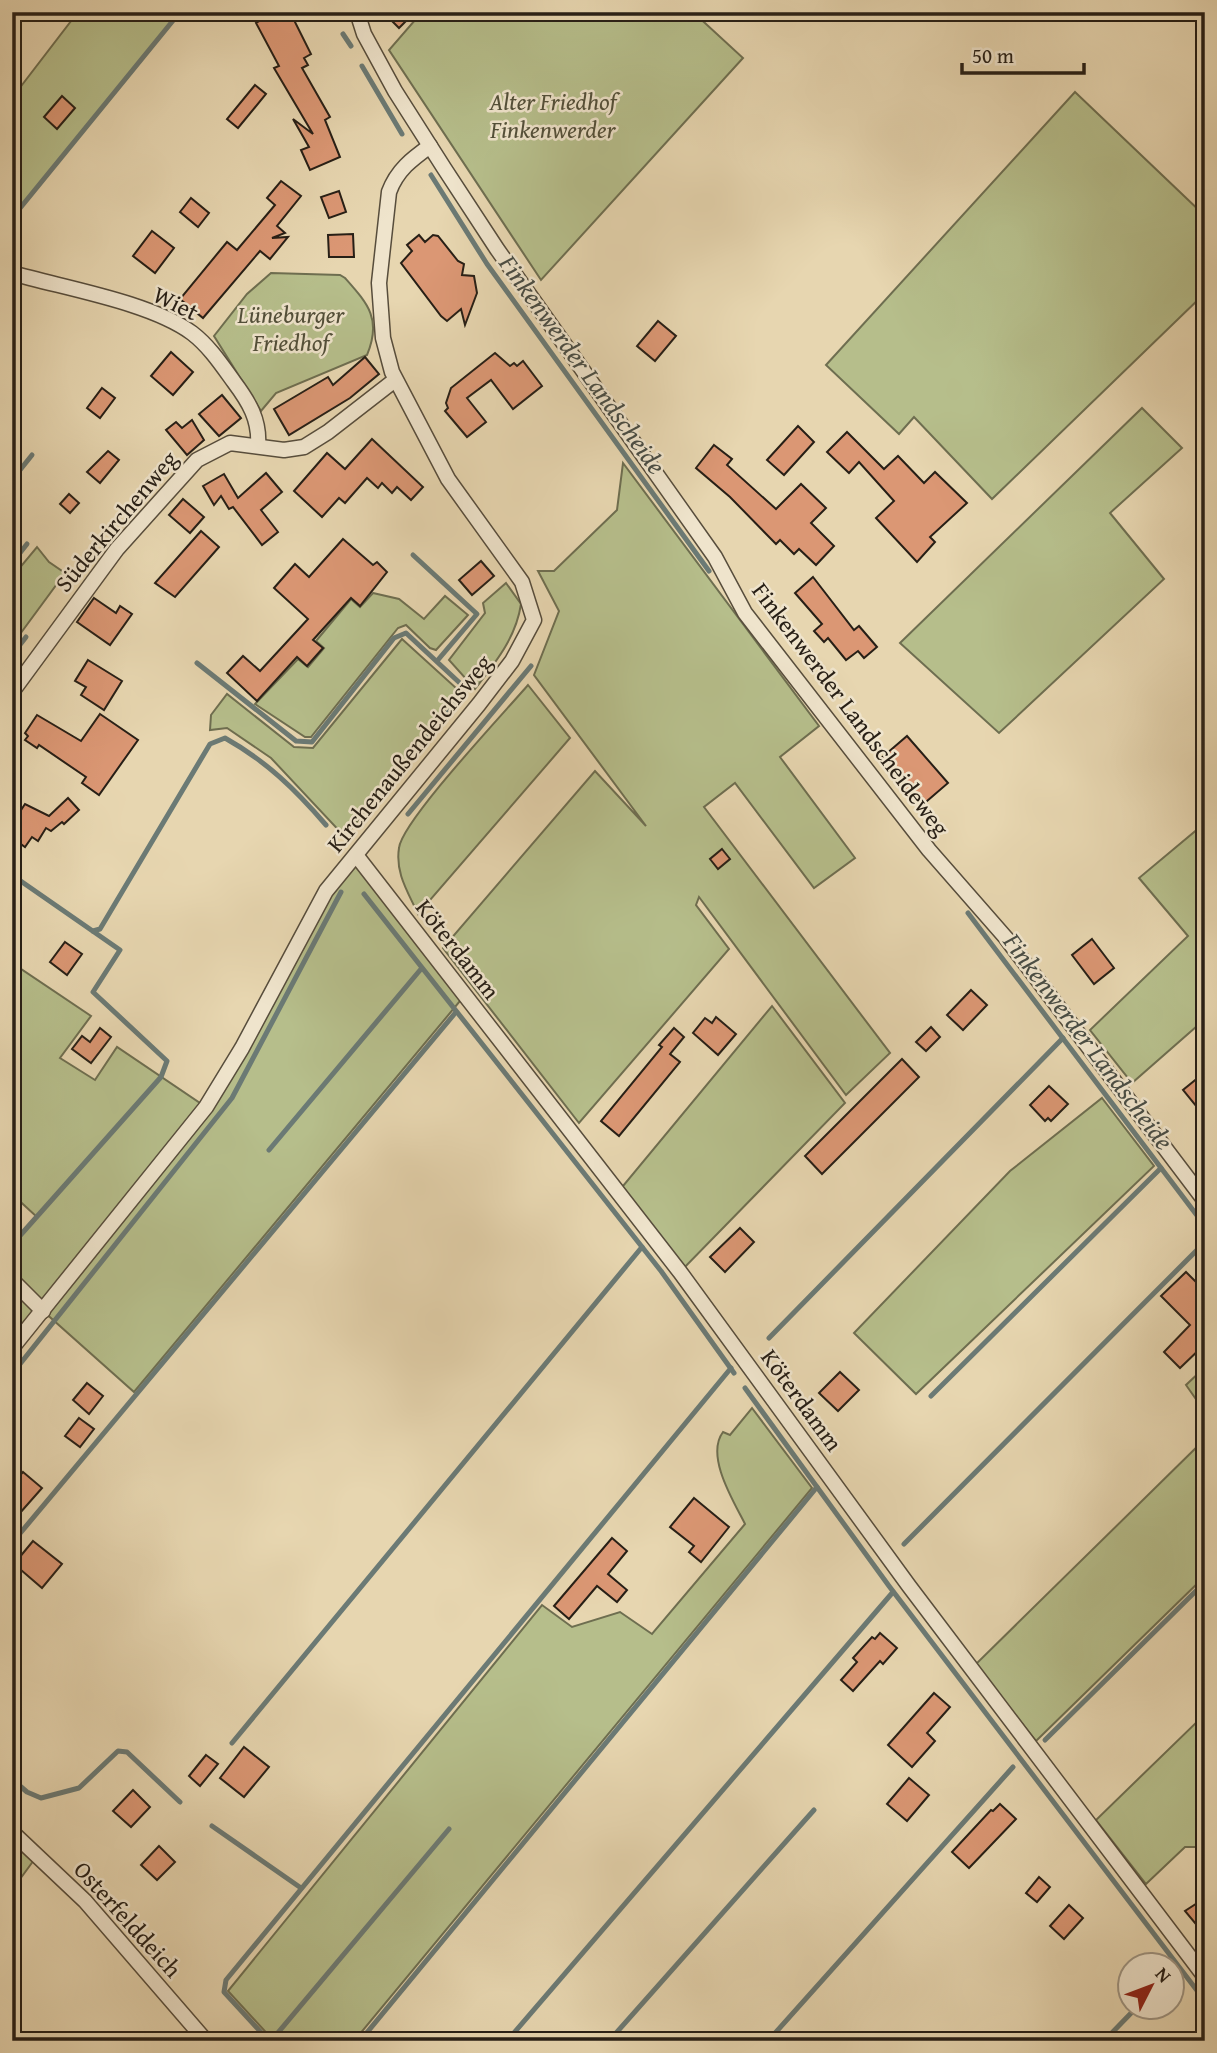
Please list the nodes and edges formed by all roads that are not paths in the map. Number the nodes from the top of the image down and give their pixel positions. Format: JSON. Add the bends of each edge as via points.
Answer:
{"nodes":[{"id":1,"x":356,"y":12,"type":"edge"},
{"id":2,"x":430,"y":146,"type":"junction"},
{"id":3,"x":12,"y":273,"type":"edge"},
{"id":4,"x":395,"y":380,"type":"junction"},
{"id":5,"x":258,"y":446,"type":"junction"},
{"id":6,"x":12,"y":692,"type":"edge"},
{"id":7,"x":356,"y":856,"type":"junction"},
{"id":8,"x":1205,"y":1201,"type":"edge"},
{"id":9,"x":12,"y":1280,"type":"edge"},
{"id":10,"x":43,"y":1311,"type":"junction"},
{"id":11,"x":12,"y":1348,"type":"edge"},
{"id":12,"x":12,"y":1832,"type":"edge"},
{"id":13,"x":1205,"y":1977,"type":"edge"},
{"id":14,"x":206,"y":2041,"type":"edge"}],
"edges":[{"from":1,"to":2,"type":"street","name":"Finkenwerder Landscheideweg","via":[[364,34]]},
{"from":2,"to":4,"type":"street","name":"Kirchenaußendeichsweg","via":[[405,164],[389,192],[379,283],[383,338]]},
{"from":2,"to":8,"type":"street","name":"Finkenwerder Landscheideweg","via":[[497,249],[715,557],[745,613],[929,850],[1006,938]]},
{"from":3,"to":5,"type":"street","name":"Wiet","via":[[158,315],[192,333],[223,366],[251,407]]},
{"from":4,"to":5,"type":"street","name":"Süderkirchenweg","via":[[304,447]]},
{"from":4,"to":7,"type":"street","name":"Kirchenaußendeichsweg","via":[[448,479],[522,582],[534,620],[512,661]]},
{"from":5,"to":6,"type":"street","name":"Süderkirchenweg","via":[[221,445],[183,473],[117,549]]},
{"from":7,"to":10,"type":"street","name":"Kirchenaußendeichsweg","via":[[326,891],[206,1107]]},
{"from":7,"to":13,"type":"street","name":"Köterdamm","via":[[680,1272],[909,1586]]},
{"from":9,"to":10,"type":"street"},
{"from":10,"to":11,"type":"street","name":"Kirchenaußendeichsweg"},
{"from":12,"to":14,"type":"street","name":"Osterfelddeich","via":[[85,1900]]}]}
